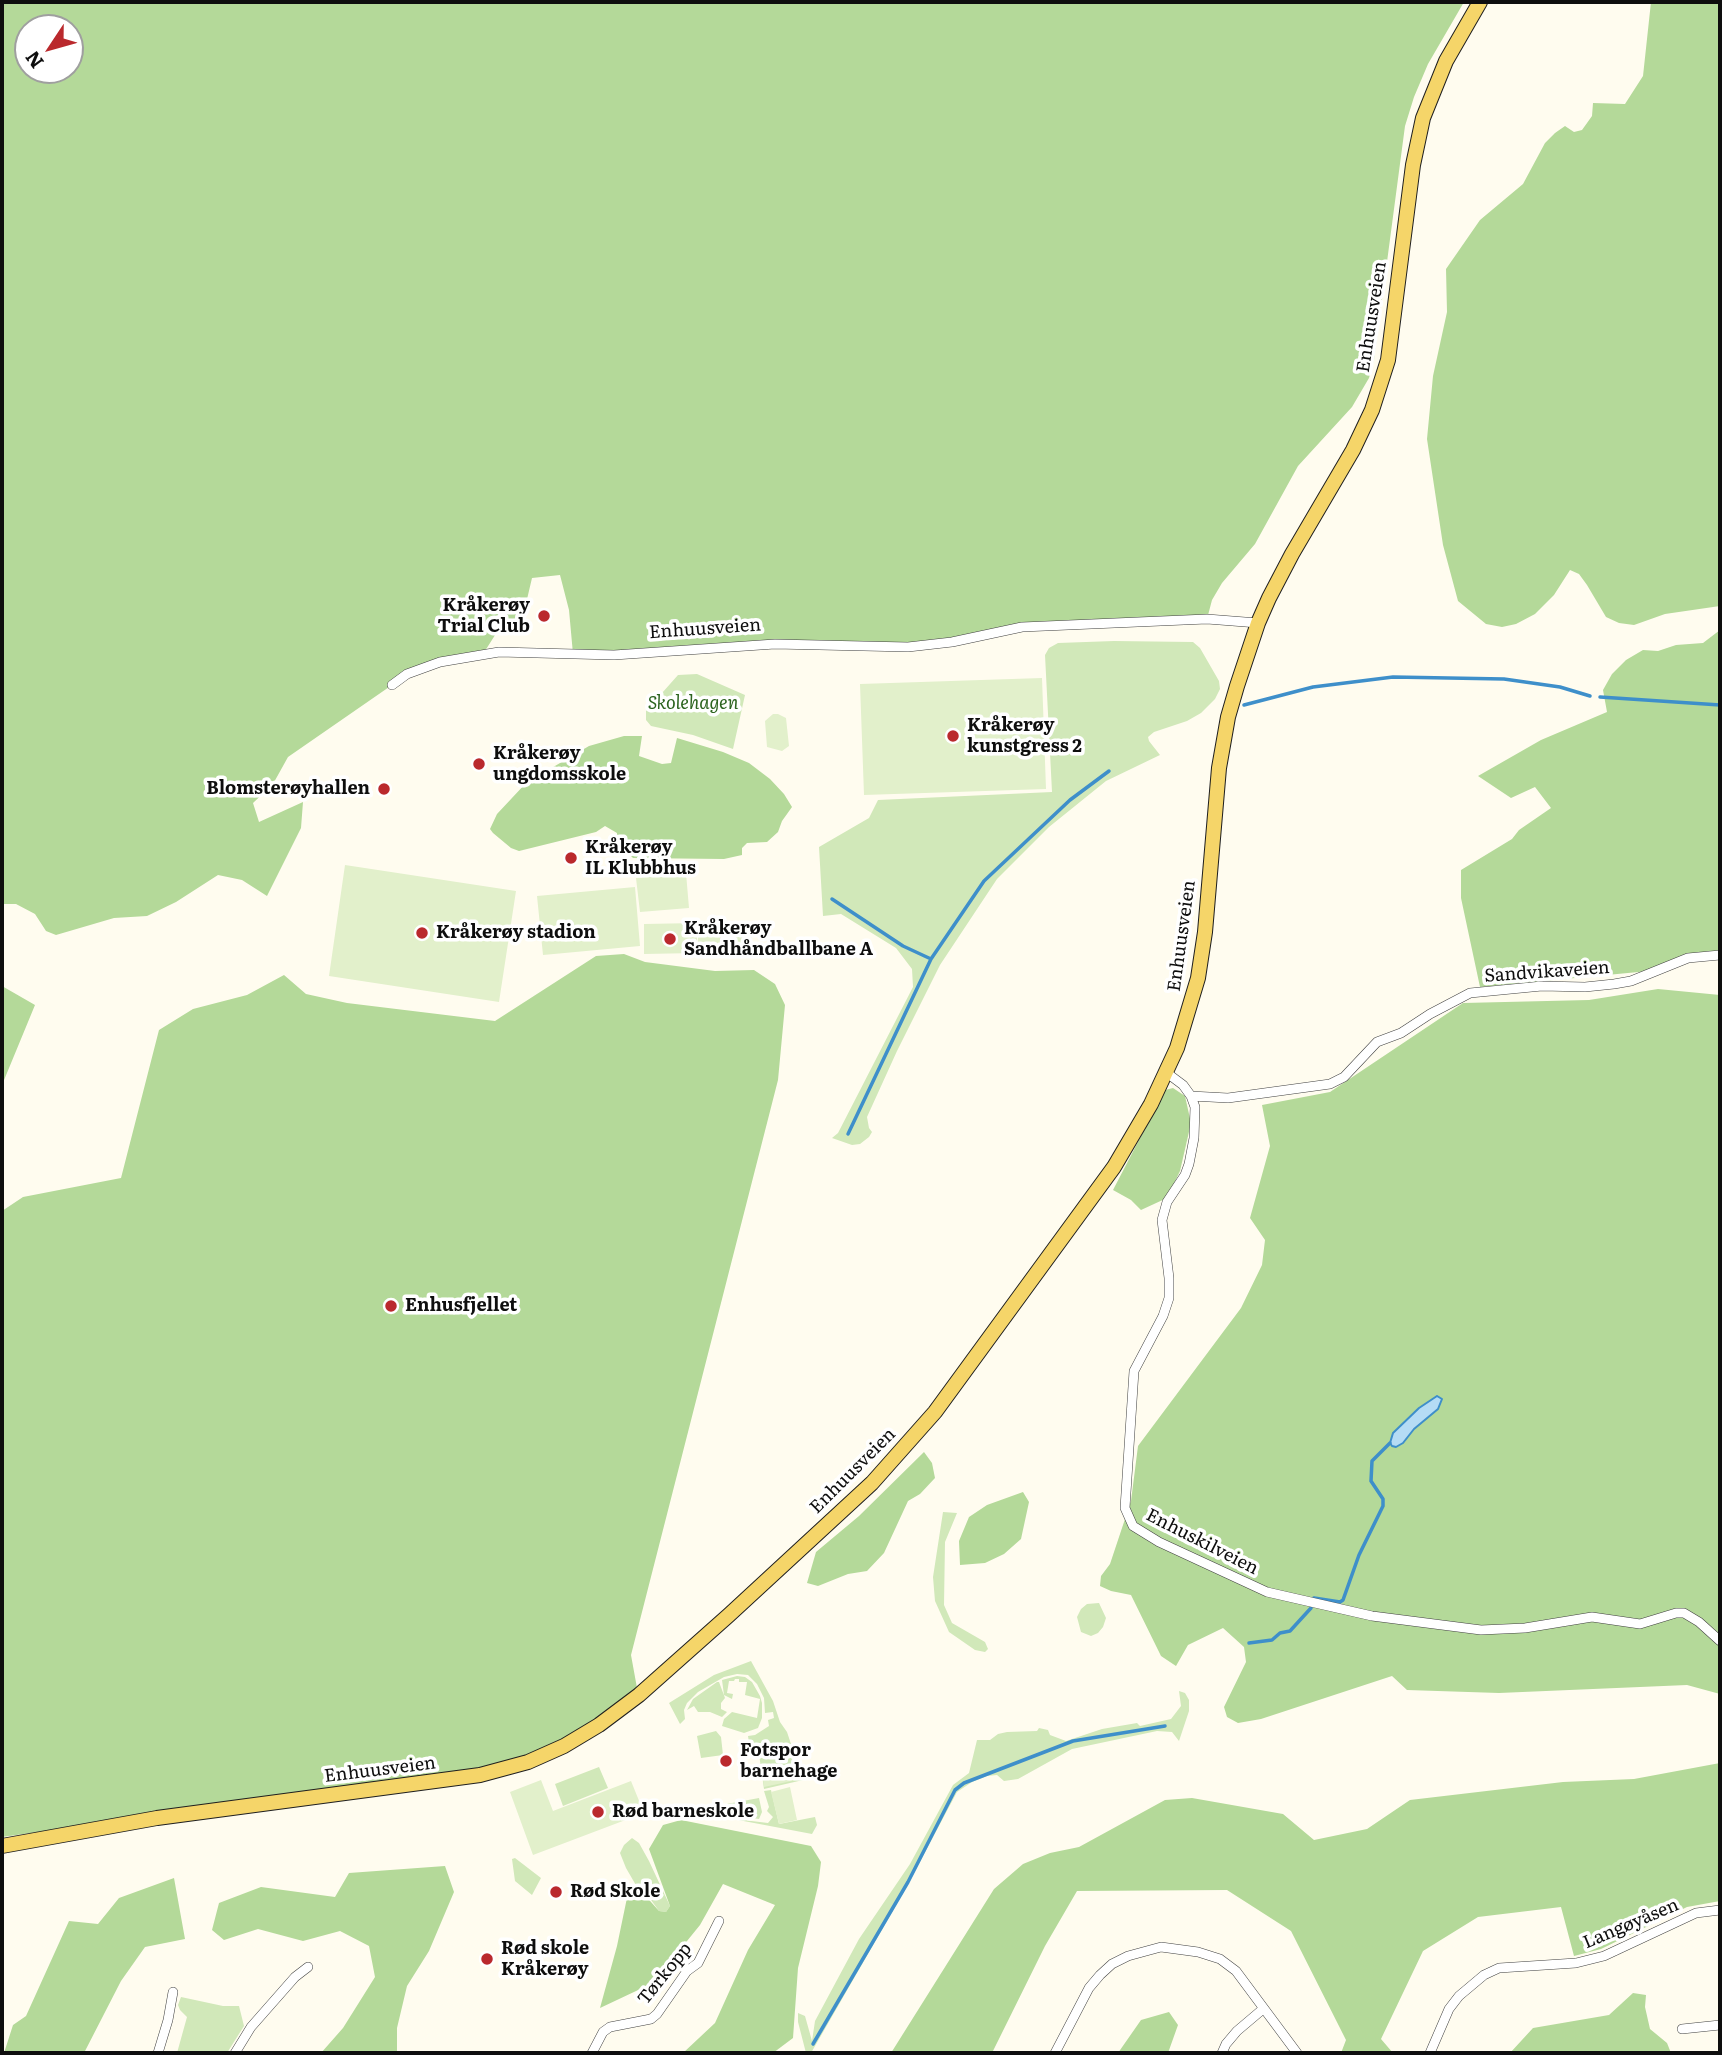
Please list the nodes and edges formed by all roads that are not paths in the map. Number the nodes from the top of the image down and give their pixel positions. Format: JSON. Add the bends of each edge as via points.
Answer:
{"nodes":[{"id":1,"x":1480,"y":2,"type":"edge"},
{"id":2,"x":1258,"y":623,"type":"junction"},
{"id":3,"x":392,"y":685,"type":"dead end"},
{"id":4,"x":1720,"y":955,"type":"edge"},
{"id":5,"x":1167,"y":1073,"type":"junction"},
{"id":6,"x":1191,"y":1096,"type":"junction"},
{"id":7,"x":1720,"y":1641,"type":"edge"},
{"id":8,"x":2,"y":1846,"type":"edge"},
{"id":9,"x":1720,"y":1910,"type":"edge"},
{"id":10,"x":719,"y":1921,"type":"dead end"},
{"id":11,"x":308,"y":1967,"type":"dead end"},
{"id":12,"x":173,"y":1992,"type":"dead end"},
{"id":13,"x":1263,"y":2009,"type":"junction"},
{"id":14,"x":1720,"y":2025,"type":"edge"},
{"id":15,"x":1682,"y":2029,"type":"dead end"},
{"id":16,"x":158,"y":2053,"type":"edge"},
{"id":17,"x":235,"y":2053,"type":"edge"},
{"id":18,"x":592,"y":2053,"type":"edge"},
{"id":19,"x":1055,"y":2053,"type":"edge"},
{"id":20,"x":1222,"y":2053,"type":"edge"},
{"id":21,"x":1297,"y":2053,"type":"edge"},
{"id":22,"x":1430,"y":2053,"type":"edge"}],
"edges":[{"from":1,"to":2,"type":"main road","name":"Enhuusveien","via":[[1446,61],[1423,118],[1388,360],[1372,410]]},
{"from":2,"to":3,"type":"street","name":"Enhuusveien","via":[[1207,619],[1022,627],[908,647],[775,643],[614,655],[499,652],[440,662]]},
{"from":2,"to":5,"type":"main road","name":"Enhuusveien","via":[[1224,740],[1198,978]]},
{"from":4,"to":6,"type":"street","name":"Sandvikaveien","via":[[1688,958],[1614,984],[1470,993],[1377,1042],[1344,1077],[1330,1084],[1228,1098]]},
{"from":5,"to":6,"type":"street"},
{"from":5,"to":8,"type":"main road","name":"Enhuusveien","via":[[1114,1167],[918,1433],[872,1483],[729,1615],[599,1725],[528,1762],[480,1775],[157,1818]]},
{"from":6,"to":7,"type":"street","name":"Enhuskilveien","via":[[1195,1116],[1189,1164],[1162,1220],[1169,1298],[1134,1371],[1131,1389],[1125,1508],[1133,1525],[1158,1542],[1255,1587],[1372,1616],[1481,1630],[1592,1618],[1640,1624],[1676,1612],[1699,1622]]},
{"from":9,"to":22,"type":"street","name":"Langøyåsen","via":[[1696,1913],[1604,1956],[1492,1971],[1459,1996]]},
{"from":10,"to":18,"type":"street","name":"Tørkopp","via":[[698,1964],[687,1971],[657,2014],[610,2027]]},
{"from":11,"to":17,"type":"street","via":[[251,2027]]},
{"from":12,"to":16,"type":"street"},
{"from":13,"to":19,"type":"street","via":[[1236,1971],[1220,1959],[1161,1947],[1112,1964],[1100,1975]]},
{"from":13,"to":20,"type":"street","via":[[1237,2031]]},
{"from":13,"to":21,"type":"street"},
{"from":14,"to":15,"type":"street"}]}
